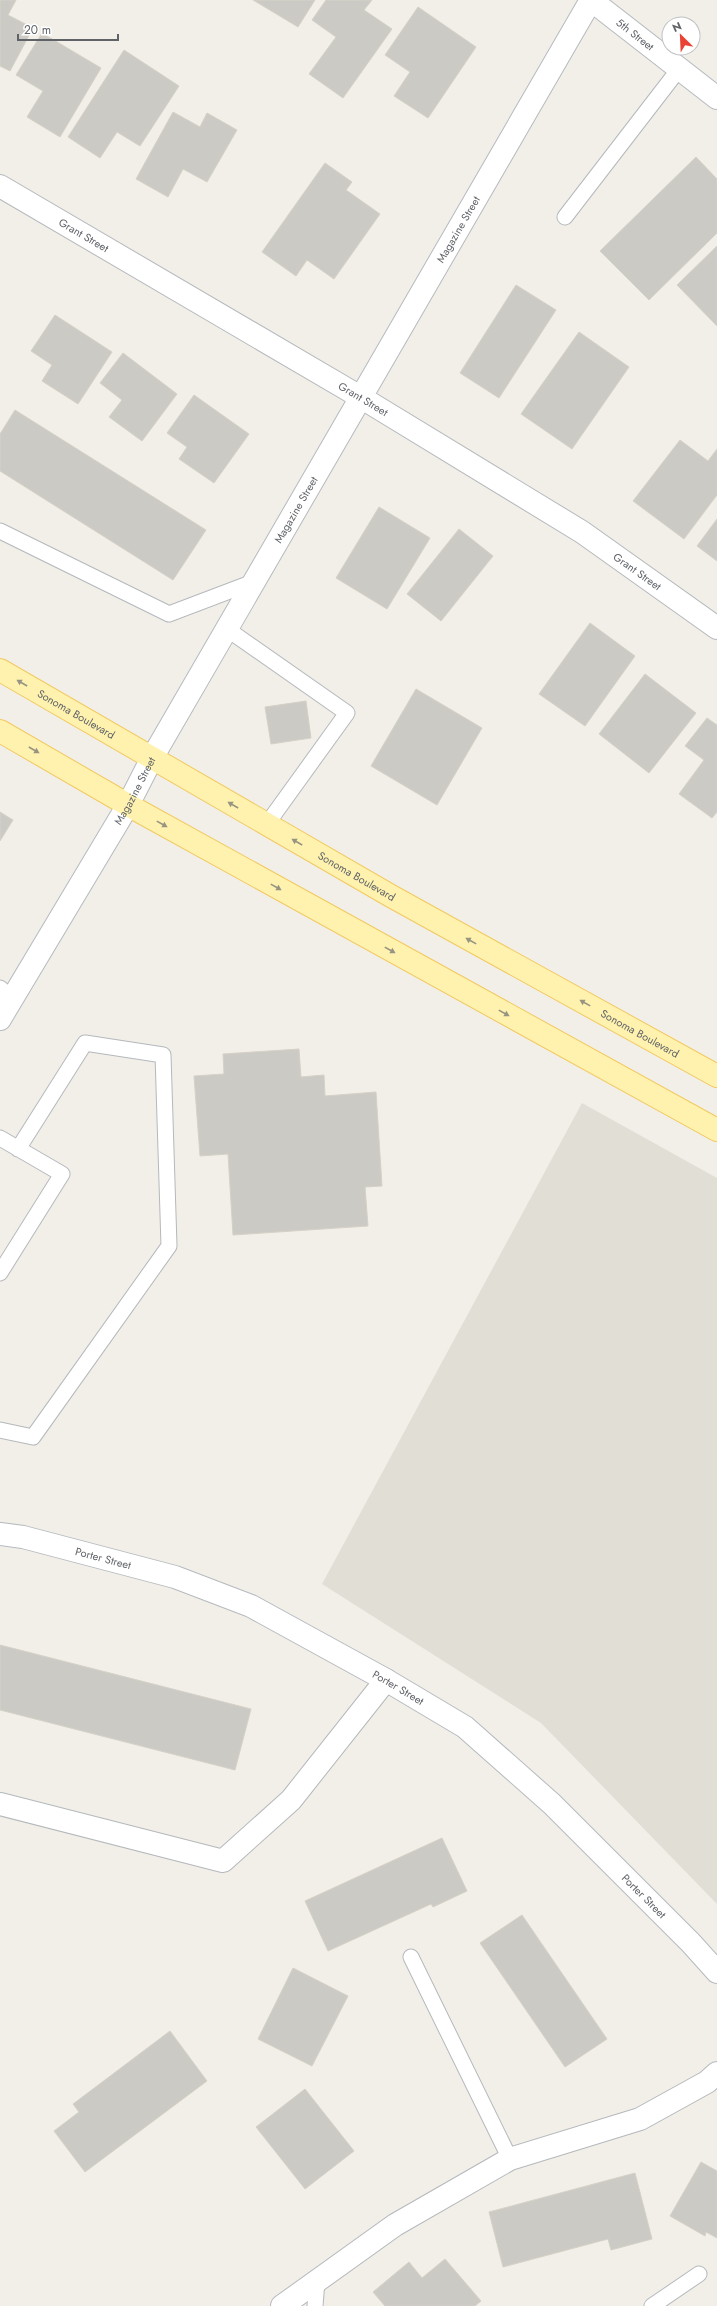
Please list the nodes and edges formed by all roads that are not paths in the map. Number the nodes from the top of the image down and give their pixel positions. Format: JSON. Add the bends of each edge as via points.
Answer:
{"nodes":[{"id":1,"x":591,"y":0,"type":"edge"},
{"id":2,"x":679,"y":68,"type":"junction"},
{"id":3,"x":717,"y":98,"type":"edge"},
{"id":4,"x":0,"y":186,"type":"edge"},
{"id":5,"x":565,"y":217,"type":"dead end"},
{"id":6,"x":362,"y":398,"type":"junction"},
{"id":7,"x":0,"y":531,"type":"edge"},
{"id":8,"x":256,"y":580,"type":"junction"},
{"id":9,"x":717,"y":628,"type":"edge"},
{"id":10,"x":227,"y":629,"type":"junction"},
{"id":11,"x":0,"y":670,"type":"edge"},
{"id":12,"x":0,"y":731,"type":"edge"},
{"id":13,"x":152,"y":758,"type":"junction"},
{"id":14,"x":128,"y":805,"type":"junction"},
{"id":15,"x":267,"y":824,"type":"junction"},
{"id":16,"x":4,"y":993,"type":"edge"},
{"id":17,"x":0,"y":1019,"type":"edge"},
{"id":18,"x":717,"y":1076,"type":"edge"},
{"id":19,"x":717,"y":1130,"type":"edge"},
{"id":20,"x":0,"y":1138,"type":"edge"},
{"id":21,"x":18,"y":1148,"type":"junction"},
{"id":22,"x":0,"y":1273,"type":"edge"},
{"id":23,"x":0,"y":1430,"type":"edge"},
{"id":24,"x":0,"y":1534,"type":"edge"},
{"id":25,"x":386,"y":1680,"type":"junction"},
{"id":26,"x":0,"y":1804,"type":"edge"},
{"id":27,"x":411,"y":1957,"type":"dead end"},
{"id":28,"x":717,"y":1972,"type":"edge"},
{"id":29,"x":717,"y":2073,"type":"edge"},
{"id":30,"x":510,"y":2159,"type":"junction"},
{"id":31,"x":699,"y":2274,"type":"dead end"},
{"id":32,"x":317,"y":2281,"type":"junction"},
{"id":33,"x":282,"y":2306,"type":"edge"},
{"id":34,"x":315,"y":2306,"type":"edge"},
{"id":35,"x":652,"y":2306,"type":"edge"}],
"edges":[{"from":1,"to":2,"type":"street","name":"5th Street"},
{"from":1,"to":6,"type":"street","name":"Magazine Street"},
{"from":2,"to":3,"type":"street","name":"5th Street"},
{"from":2,"to":5,"type":"lane"},
{"from":4,"to":6,"type":"street","name":"Grant Street"},
{"from":6,"to":8,"type":"street","name":"Magazine Street"},
{"from":6,"to":9,"type":"street","name":"Grant Street","via":[[582,532]]},
{"from":7,"to":8,"type":"lane","via":[[169,614]]},
{"from":8,"to":10,"type":"street","name":"Magazine Street"},
{"from":10,"to":13,"type":"street","name":"Magazine Street"},
{"from":10,"to":15,"type":"lane","via":[[347,713]]},
{"from":13,"to":11,"type":"main road","name":"Sonoma Boulevard","one_way":true},
{"from":12,"to":14,"type":"main road","one_way":true},
{"from":13,"to":14,"type":"street","name":"Magazine Street"},
{"from":15,"to":13,"type":"main road","name":"Sonoma Boulevard","one_way":true},
{"from":14,"to":16,"type":"street","name":"Magazine Street"},
{"from":14,"to":19,"type":"main road","one_way":true},
{"from":18,"to":15,"type":"main road","name":"Sonoma Boulevard","one_way":true,"via":[[391,896]]},
{"from":16,"to":17,"type":"street","name":"Magazine Street"},
{"from":20,"to":21,"type":"lane"},
{"from":21,"to":22,"type":"lane","via":[[62,1174]]},
{"from":21,"to":23,"type":"lane","via":[[85,1043],[163,1055],[169,1246],[33,1437]]},
{"from":24,"to":25,"type":"street","name":"Porter Street","via":[[23,1537],[189,1582],[250,1606]]},
{"from":25,"to":26,"type":"street","via":[[291,1800],[223,1861]]},
{"from":25,"to":28,"type":"street","name":"Porter Street","via":[[465,1727],[552,1804]]},
{"from":27,"to":30,"type":"lane"},
{"from":29,"to":30,"type":"street","via":[[706,2082],[640,2119]]},
{"from":30,"to":32,"type":"street","via":[[395,2225]]},
{"from":31,"to":35,"type":"lane"},
{"from":32,"to":33,"type":"street"},
{"from":32,"to":34,"type":"lane"}]}
